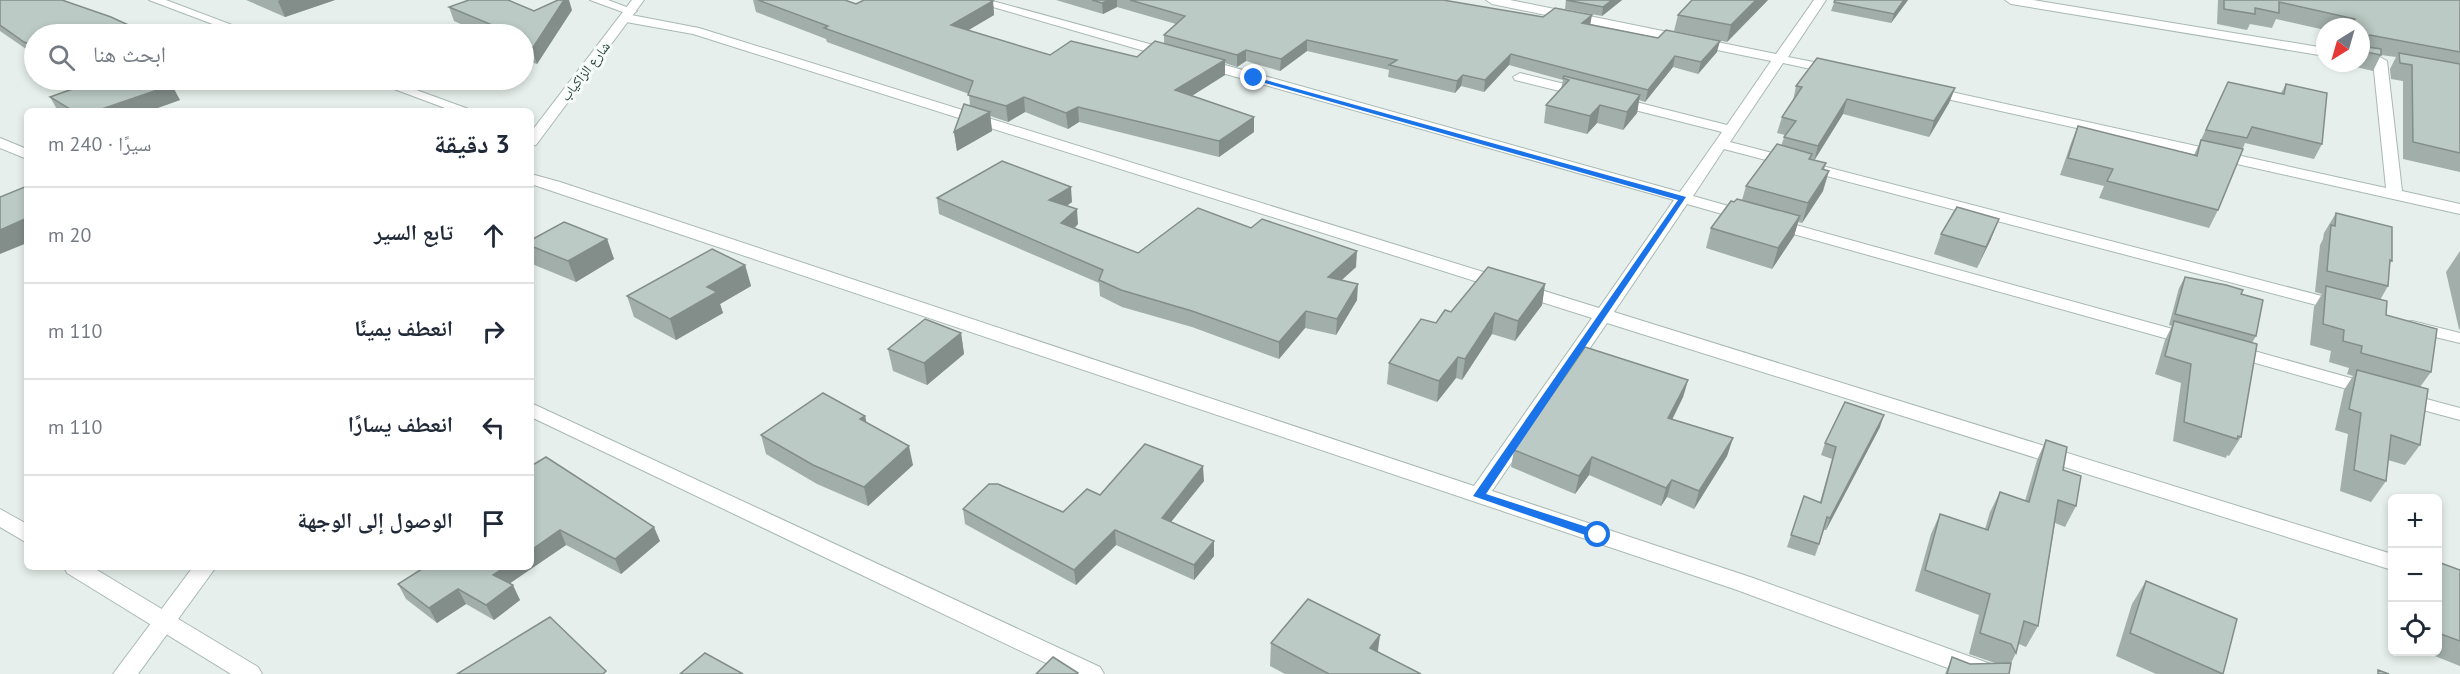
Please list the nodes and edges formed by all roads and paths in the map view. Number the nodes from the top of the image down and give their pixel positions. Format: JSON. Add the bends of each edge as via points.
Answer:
{"nodes":[{"id":1,"x":155,"y":0,"type":"edge"},
{"id":2,"x":596,"y":0,"type":"edge"},
{"id":3,"x":975,"y":0,"type":"edge"},
{"id":4,"x":1492,"y":0,"type":"edge"},
{"id":5,"x":1821,"y":0,"type":"edge"},
{"id":6,"x":2011,"y":0,"type":"edge"},
{"id":7,"x":632,"y":9,"type":"edge"},
{"id":8,"x":222,"y":24,"type":"edge"},
{"id":9,"x":2316,"y":50,"type":"edge"},
{"id":10,"x":1780,"y":58,"type":"junction"},
{"id":11,"x":2381,"y":61,"type":"edge"},
{"id":12,"x":1850,"y":74,"type":"edge"},
{"id":13,"x":1520,"y":77,"type":"dead end"},
{"id":14,"x":1919,"y":89,"type":"edge"},
{"id":15,"x":405,"y":90,"type":"edge"},
{"id":16,"x":458,"y":108,"type":"edge"},
{"id":17,"x":534,"y":136,"type":"edge"},
{"id":18,"x":1726,"y":137,"type":"junction"},
{"id":19,"x":0,"y":142,"type":"edge"},
{"id":20,"x":24,"y":154,"type":"edge"},
{"id":21,"x":534,"y":180,"type":"edge"},
{"id":22,"x":2394,"y":193,"type":"junction"},
{"id":23,"x":1683,"y":199,"type":"junction"},
{"id":24,"x":2460,"y":209,"type":"edge"},
{"id":25,"x":2356,"y":311,"type":"edge"},
{"id":26,"x":1602,"y":316,"type":"junction"},
{"id":27,"x":2391,"y":320,"type":"edge"},
{"id":28,"x":2460,"y":338,"type":"edge"},
{"id":29,"x":534,"y":410,"type":"edge"},
{"id":30,"x":2460,"y":414,"type":"edge"},
{"id":31,"x":1478,"y":496,"type":"junction"},
{"id":32,"x":0,"y":516,"type":"edge"},
{"id":33,"x":24,"y":533,"type":"edge"},
{"id":34,"x":2388,"y":560,"type":"edge"},
{"id":35,"x":80,"y":570,"type":"edge"},
{"id":36,"x":203,"y":570,"type":"edge"},
{"id":37,"x":163,"y":621,"type":"junction"},
{"id":38,"x":125,"y":674,"type":"edge"},
{"id":39,"x":250,"y":674,"type":"edge"},
{"id":40,"x":1092,"y":674,"type":"edge"},
{"id":41,"x":1991,"y":674,"type":"edge"}],
"edges":[{"from":1,"to":8,"type":"street"},
{"from":2,"to":7,"type":"street"},
{"from":3,"to":23,"type":"street"},
{"from":4,"to":10,"type":"street"},
{"from":5,"to":10,"type":"street"},
{"from":6,"to":9,"type":"street"},
{"from":7,"to":17,"type":"street","name":"شارع الزاكياب"},
{"from":7,"to":26,"type":"street"},
{"from":10,"to":12,"type":"street"},
{"from":10,"to":18,"type":"street"},
{"from":11,"to":22,"type":"street"},
{"from":13,"to":18,"type":"street"},
{"from":14,"to":22,"type":"street"},
{"from":15,"to":16,"type":"street"},
{"from":18,"to":23,"type":"street"},
{"from":18,"to":25,"type":"street"},
{"from":19,"to":20,"type":"street"},
{"from":21,"to":31,"type":"street"},
{"from":22,"to":24,"type":"street"},
{"from":23,"to":26,"type":"street"},
{"from":23,"to":30,"type":"street"},
{"from":26,"to":31,"type":"street"},
{"from":26,"to":34,"type":"street"},
{"from":27,"to":28,"type":"street"},
{"from":29,"to":40,"type":"street"},
{"from":31,"to":41,"type":"street","via":[[1734,580]]},
{"from":32,"to":33,"type":"street"},
{"from":35,"to":37,"type":"street"},
{"from":36,"to":37,"type":"street"},
{"from":37,"to":38,"type":"street"},
{"from":37,"to":39,"type":"street"}]}
